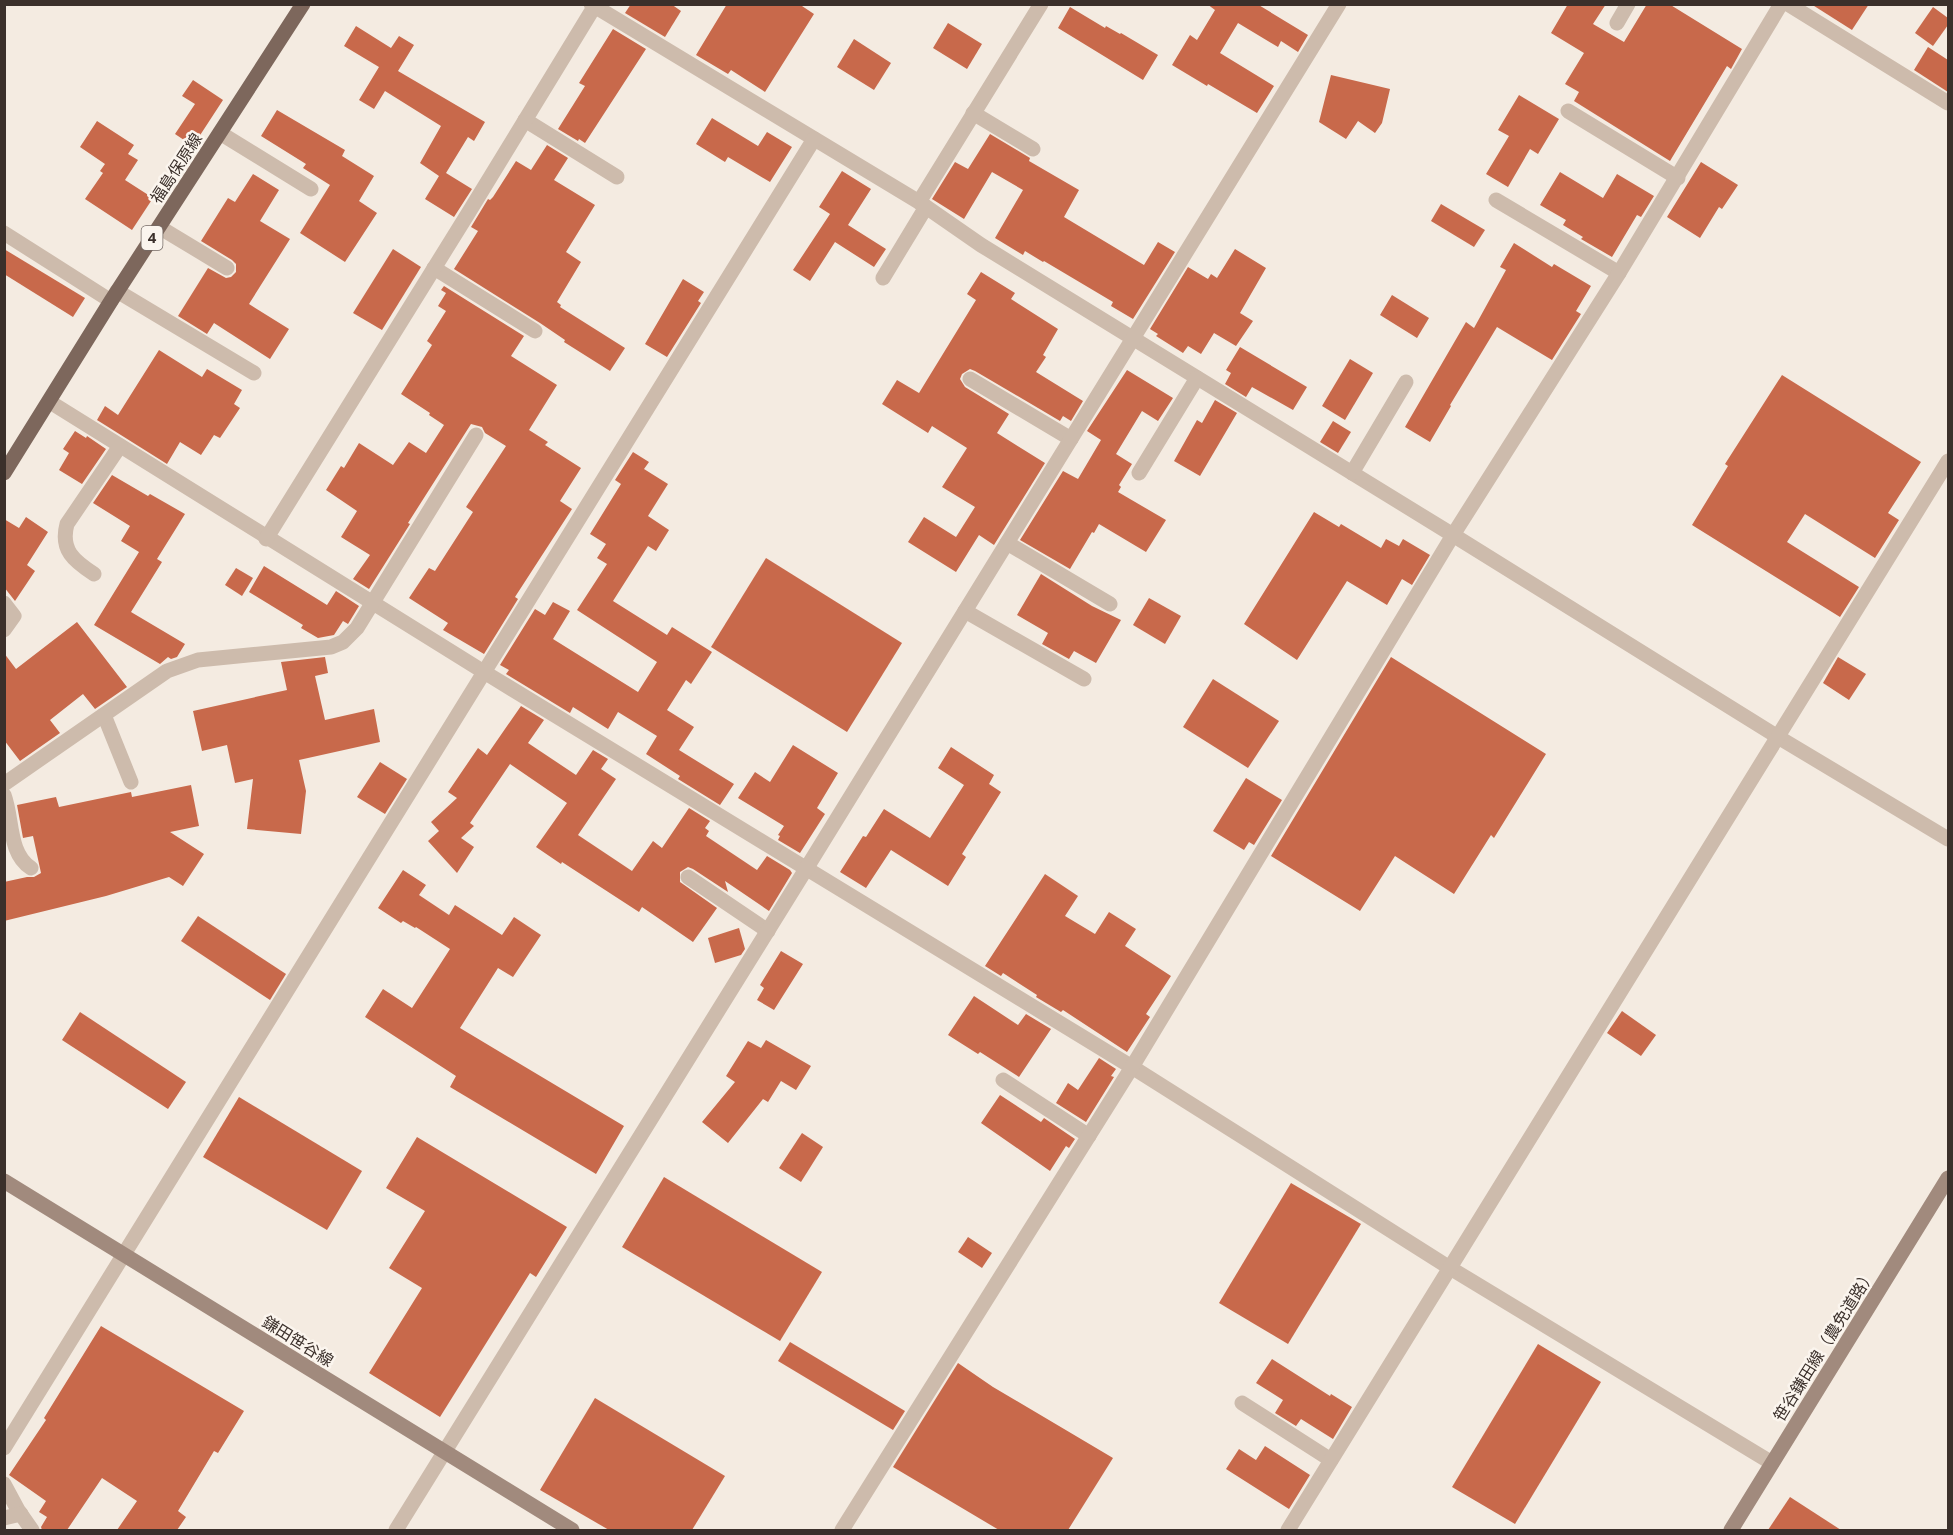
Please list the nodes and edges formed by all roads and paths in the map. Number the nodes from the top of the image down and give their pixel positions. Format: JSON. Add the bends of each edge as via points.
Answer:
{"nodes":[{"id":1,"x":303,"y":4,"type":"edge"},
{"id":2,"x":1041,"y":4,"type":"edge"},
{"id":3,"x":1339,"y":4,"type":"edge"},
{"id":4,"x":1628,"y":4,"type":"edge"},
{"id":5,"x":1781,"y":4,"type":"edge"},
{"id":6,"x":1788,"y":4,"type":"edge"},
{"id":7,"x":594,"y":5,"type":"edge"},
{"id":8,"x":1617,"y":23,"type":"dead end"},
{"id":9,"x":1948,"y":103,"type":"edge"},
{"id":10,"x":1568,"y":111,"type":"dead end"},
{"id":11,"x":973,"y":113,"type":"junction"},
{"id":12,"x":525,"y":120,"type":"junction"},
{"id":13,"x":219,"y":133,"type":"junction"},
{"id":14,"x":814,"y":139,"type":"junction"},
{"id":15,"x":1033,"y":149,"type":"dead end"},
{"id":16,"x":617,"y":177,"type":"dead end"},
{"id":17,"x":1677,"y":178,"type":"junction"},
{"id":18,"x":311,"y":189,"type":"dead end"},
{"id":19,"x":1496,"y":200,"type":"dead end"},
{"id":20,"x":922,"y":204,"type":"junction"},
{"id":21,"x":159,"y":227,"type":"junction"},
{"id":22,"x":4,"y":233,"type":"edge"},
{"id":23,"x":227,"y":268,"type":"dead end"},
{"id":24,"x":434,"y":268,"type":"junction"},
{"id":25,"x":1619,"y":273,"type":"junction"},
{"id":26,"x":883,"y":278,"type":"dead end"},
{"id":27,"x":114,"y":296,"type":"junction"},
{"id":28,"x":535,"y":331,"type":"dead end"},
{"id":29,"x":1132,"y":339,"type":"junction"},
{"id":30,"x":254,"y":374,"type":"dead end"},
{"id":31,"x":1197,"y":378,"type":"junction"},
{"id":32,"x":969,"y":379,"type":"dead end"},
{"id":33,"x":1407,"y":382,"type":"dead end"},
{"id":34,"x":50,"y":402,"type":"junction"},
{"id":35,"x":476,"y":435,"type":"dead end"},
{"id":36,"x":1071,"y":439,"type":"junction"},
{"id":37,"x":120,"y":446,"type":"junction"},
{"id":38,"x":1948,"y":461,"type":"edge"},
{"id":39,"x":4,"y":473,"type":"edge"},
{"id":40,"x":1139,"y":473,"type":"dead end"},
{"id":41,"x":1352,"y":473,"type":"junction"},
{"id":42,"x":1453,"y":535,"type":"junction"},
{"id":43,"x":266,"y":538,"type":"junction"},
{"id":44,"x":1007,"y":543,"type":"junction"},
{"id":45,"x":94,"y":574,"type":"dead end"},
{"id":46,"x":4,"y":603,"type":"edge"},
{"id":47,"x":372,"y":603,"type":"junction"},
{"id":48,"x":1110,"y":604,"type":"dead end"},
{"id":49,"x":965,"y":610,"type":"junction"},
{"id":50,"x":4,"y":630,"type":"edge"},
{"id":51,"x":484,"y":672,"type":"junction"},
{"id":52,"x":1084,"y":679,"type":"dead end"},
{"id":53,"x":104,"y":715,"type":"junction"},
{"id":54,"x":1778,"y":737,"type":"junction"},
{"id":55,"x":132,"y":782,"type":"dead end"},
{"id":56,"x":4,"y":784,"type":"edge"},
{"id":57,"x":4,"y":795,"type":"edge"},
{"id":58,"x":1948,"y":839,"type":"edge"},
{"id":59,"x":31,"y":868,"type":"dead end"},
{"id":60,"x":806,"y":869,"type":"junction"},
{"id":61,"x":688,"y":877,"type":"dead end"},
{"id":62,"x":768,"y":931,"type":"junction"},
{"id":63,"x":1132,"y":1067,"type":"junction"},
{"id":64,"x":1003,"y":1080,"type":"dead end"},
{"id":65,"x":1089,"y":1136,"type":"junction"},
{"id":66,"x":1948,"y":1178,"type":"edge"},
{"id":67,"x":4,"y":1181,"type":"edge"},
{"id":68,"x":123,"y":1255,"type":"junction"},
{"id":69,"x":1450,"y":1268,"type":"junction"},
{"id":70,"x":1242,"y":1403,"type":"dead end"},
{"id":71,"x":4,"y":1448,"type":"edge"},
{"id":72,"x":444,"y":1452,"type":"junction"},
{"id":73,"x":1331,"y":1460,"type":"junction"},
{"id":74,"x":1772,"y":1463,"type":"junction"},
{"id":75,"x":4,"y":1484,"type":"edge"},
{"id":76,"x":21,"y":1514,"type":"junction"},
{"id":77,"x":4,"y":1518,"type":"edge"},
{"id":78,"x":32,"y":1530,"type":"edge"},
{"id":79,"x":396,"y":1530,"type":"edge"},
{"id":80,"x":572,"y":1530,"type":"edge"},
{"id":81,"x":842,"y":1530,"type":"edge"},
{"id":82,"x":1288,"y":1530,"type":"edge"},
{"id":83,"x":1731,"y":1530,"type":"edge"}],
"edges":[{"from":1,"to":13,"type":"main road","name":"福島保原線","number":"4"},
{"from":2,"to":11,"type":"street"},
{"from":3,"to":29,"type":"street"},
{"from":4,"to":8,"type":"street"},
{"from":5,"to":17,"type":"street"},
{"from":6,"to":9,"type":"street"},
{"from":7,"to":12,"type":"street"},
{"from":7,"to":14,"type":"street"},
{"from":10,"to":17,"type":"street"},
{"from":11,"to":15,"type":"street"},
{"from":11,"to":20,"type":"street"},
{"from":12,"to":16,"type":"street"},
{"from":12,"to":24,"type":"street"},
{"from":13,"to":18,"type":"street"},
{"from":13,"to":21,"type":"main road","name":"福島保原線","number":"4"},
{"from":14,"to":20,"type":"street"},
{"from":14,"to":51,"type":"street"},
{"from":17,"to":25,"type":"street"},
{"from":19,"to":25,"type":"street"},
{"from":20,"to":26,"type":"street"},
{"from":20,"to":29,"type":"street"},
{"from":21,"to":23,"type":"street"},
{"from":21,"to":27,"type":"main road","name":"福島保原線","number":"4"},
{"from":22,"to":27,"type":"street"},
{"from":24,"to":28,"type":"street"},
{"from":24,"to":43,"type":"street"},
{"from":25,"to":42,"type":"street"},
{"from":27,"to":30,"type":"street"},
{"from":27,"to":34,"type":"main road","name":"福島保原線","number":"4"},
{"from":29,"to":31,"type":"street"},
{"from":29,"to":36,"type":"street"},
{"from":31,"to":40,"type":"street"},
{"from":31,"to":41,"type":"street"},
{"from":32,"to":36,"type":"street"},
{"from":33,"to":41,"type":"street"},
{"from":34,"to":37,"type":"street"},
{"from":34,"to":39,"type":"main road","name":"福島保原線","number":"4"},
{"from":35,"to":47,"type":"street"},
{"from":36,"to":44,"type":"street"},
{"from":37,"to":43,"type":"street"},
{"from":37,"to":45,"type":"street","via":[[67,524],[64,537],[70,555]]},
{"from":38,"to":54,"type":"street"},
{"from":41,"to":42,"type":"street"},
{"from":42,"to":54,"type":"street"},
{"from":42,"to":63,"type":"street"},
{"from":43,"to":47,"type":"street"},
{"from":44,"to":48,"type":"street"},
{"from":44,"to":49,"type":"street"},
{"from":46,"to":50,"type":"street","via":[[14,616]]},
{"from":47,"to":51,"type":"street"},
{"from":47,"to":53,"type":"street","via":[[357,628],[339,645],[189,662],[167,671]]},
{"from":49,"to":52,"type":"street"},
{"from":49,"to":60,"type":"street"},
{"from":51,"to":60,"type":"street"},
{"from":51,"to":68,"type":"street"},
{"from":53,"to":55,"type":"street"},
{"from":53,"to":56,"type":"street"},
{"from":54,"to":58,"type":"street"},
{"from":54,"to":69,"type":"street"},
{"from":57,"to":59,"type":"street","via":[[16,848],[24,864]]},
{"from":60,"to":62,"type":"street"},
{"from":60,"to":63,"type":"street"},
{"from":61,"to":62,"type":"street"},
{"from":62,"to":72,"type":"street"},
{"from":63,"to":65,"type":"street"},
{"from":63,"to":69,"type":"street"},
{"from":64,"to":65,"type":"street"},
{"from":65,"to":81,"type":"street"},
{"from":66,"to":74,"type":"street","name":"笹谷鎌田線（農免道路）"},
{"from":67,"to":68,"type":"street","name":"鎌田笹谷線"},
{"from":68,"to":71,"type":"street"},
{"from":68,"to":72,"type":"street","name":"鎌田笹谷線"},
{"from":69,"to":73,"type":"street"},
{"from":69,"to":74,"type":"street"},
{"from":70,"to":73,"type":"street"},
{"from":72,"to":79,"type":"street"},
{"from":72,"to":80,"type":"street","name":"鎌田笹谷線"},
{"from":73,"to":82,"type":"street"},
{"from":74,"to":83,"type":"street","name":"笹谷鎌田線（農免道路）"},
{"from":75,"to":76,"type":"street"},
{"from":76,"to":77,"type":"street"},
{"from":76,"to":78,"type":"street"}]}
